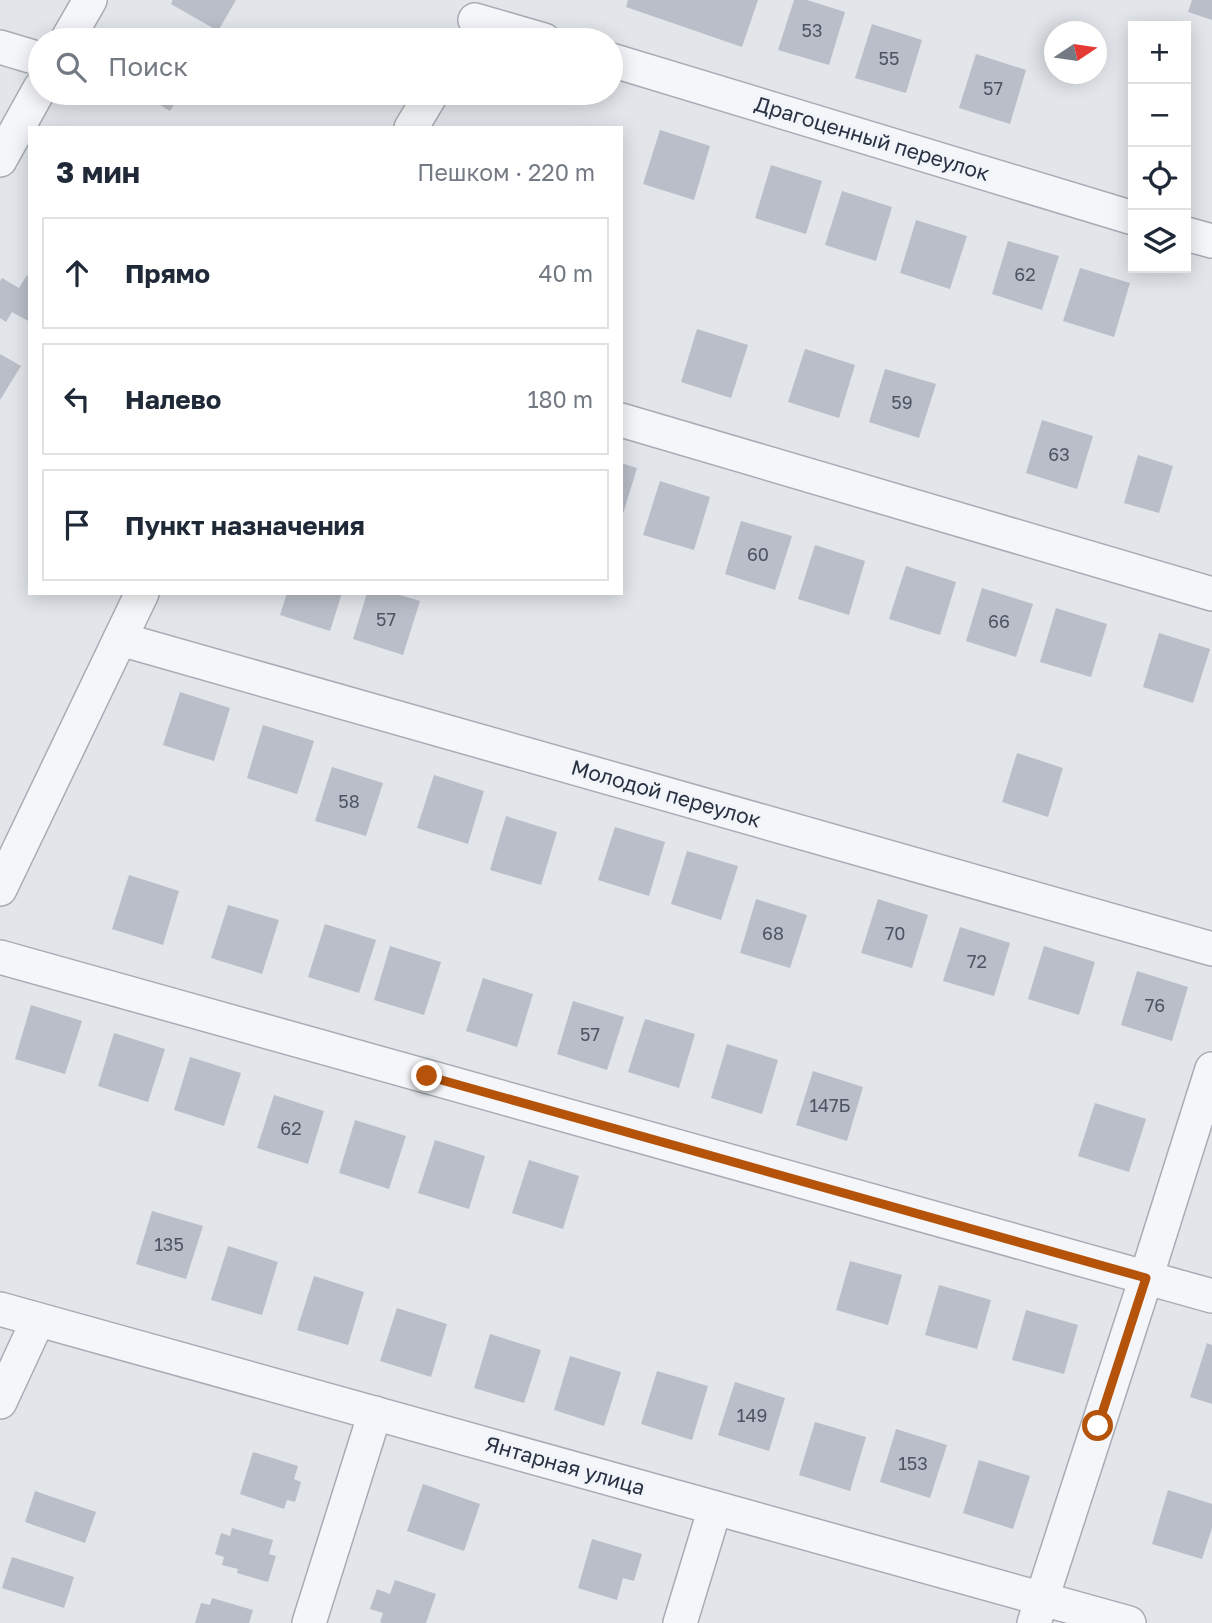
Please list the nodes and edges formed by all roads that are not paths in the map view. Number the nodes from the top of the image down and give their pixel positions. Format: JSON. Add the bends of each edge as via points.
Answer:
{"nodes":[{"id":1,"x":90,"y":0,"type":"edge"},
{"id":2,"x":475,"y":20,"type":"edge"},
{"id":3,"x":75,"y":28,"type":"edge"},
{"id":4,"x":503,"y":28,"type":"edge"},
{"id":5,"x":0,"y":47,"type":"edge"},
{"id":6,"x":28,"y":55,"type":"edge"},
{"id":7,"x":623,"y":64,"type":"edge"},
{"id":8,"x":31,"y":105,"type":"edge"},
{"id":9,"x":425,"y":105,"type":"edge"},
{"id":10,"x":412,"y":126,"type":"edge"},
{"id":11,"x":0,"y":160,"type":"edge"},
{"id":12,"x":1128,"y":216,"type":"edge"},
{"id":13,"x":1191,"y":235,"type":"edge"},
{"id":14,"x":1212,"y":242,"type":"edge"},
{"id":15,"x":623,"y":421,"type":"edge"},
{"id":16,"x":1212,"y":594,"type":"edge"},
{"id":17,"x":141,"y":595,"type":"edge"},
{"id":18,"x":120,"y":639,"type":"junction"},
{"id":19,"x":0,"y":889,"type":"edge"},
{"id":20,"x":1212,"y":949,"type":"edge"},
{"id":21,"x":0,"y":957,"type":"edge"},
{"id":22,"x":1212,"y":1069,"type":"edge"},
{"id":23,"x":1146,"y":1278,"type":"junction"},
{"id":24,"x":1212,"y":1296,"type":"edge"},
{"id":25,"x":0,"y":1309,"type":"edge"},
{"id":26,"x":38,"y":1320,"type":"junction"},
{"id":27,"x":0,"y":1402,"type":"edge"},
{"id":28,"x":375,"y":1413,"type":"junction"},
{"id":29,"x":715,"y":1508,"type":"junction"},
{"id":30,"x":1037,"y":1611,"type":"edge"},
{"id":31,"x":309,"y":1623,"type":"edge"},
{"id":32,"x":680,"y":1623,"type":"edge"},
{"id":33,"x":1129,"y":1623,"type":"edge"}],
"edges":[{"from":1,"to":3,"type":"street"},
{"from":2,"to":4,"type":"street"},
{"from":5,"to":6,"type":"street"},
{"from":7,"to":12,"type":"street","name":"Драгоценный переулок"},
{"from":8,"to":11,"type":"street"},
{"from":9,"to":10,"type":"street"},
{"from":13,"to":14,"type":"street"},
{"from":15,"to":16,"type":"street"},
{"from":17,"to":18,"type":"street"},
{"from":18,"to":19,"type":"street"},
{"from":18,"to":20,"type":"street","name":"Молодой переулок"},
{"from":21,"to":23,"type":"street"},
{"from":22,"to":23,"type":"street"},
{"from":23,"to":24,"type":"street"},
{"from":23,"to":30,"type":"street"},
{"from":25,"to":26,"type":"street","name":"Янтарная улица"},
{"from":26,"to":27,"type":"street"},
{"from":26,"to":28,"type":"street","name":"Янтарная улица"},
{"from":28,"to":29,"type":"street","name":"Янтарная улица"},
{"from":28,"to":31,"type":"street"},
{"from":29,"to":30,"type":"street","name":"Янтарная улица"},
{"from":29,"to":32,"type":"street"},
{"from":30,"to":33,"type":"street","name":"Янтарная улица"}]}
